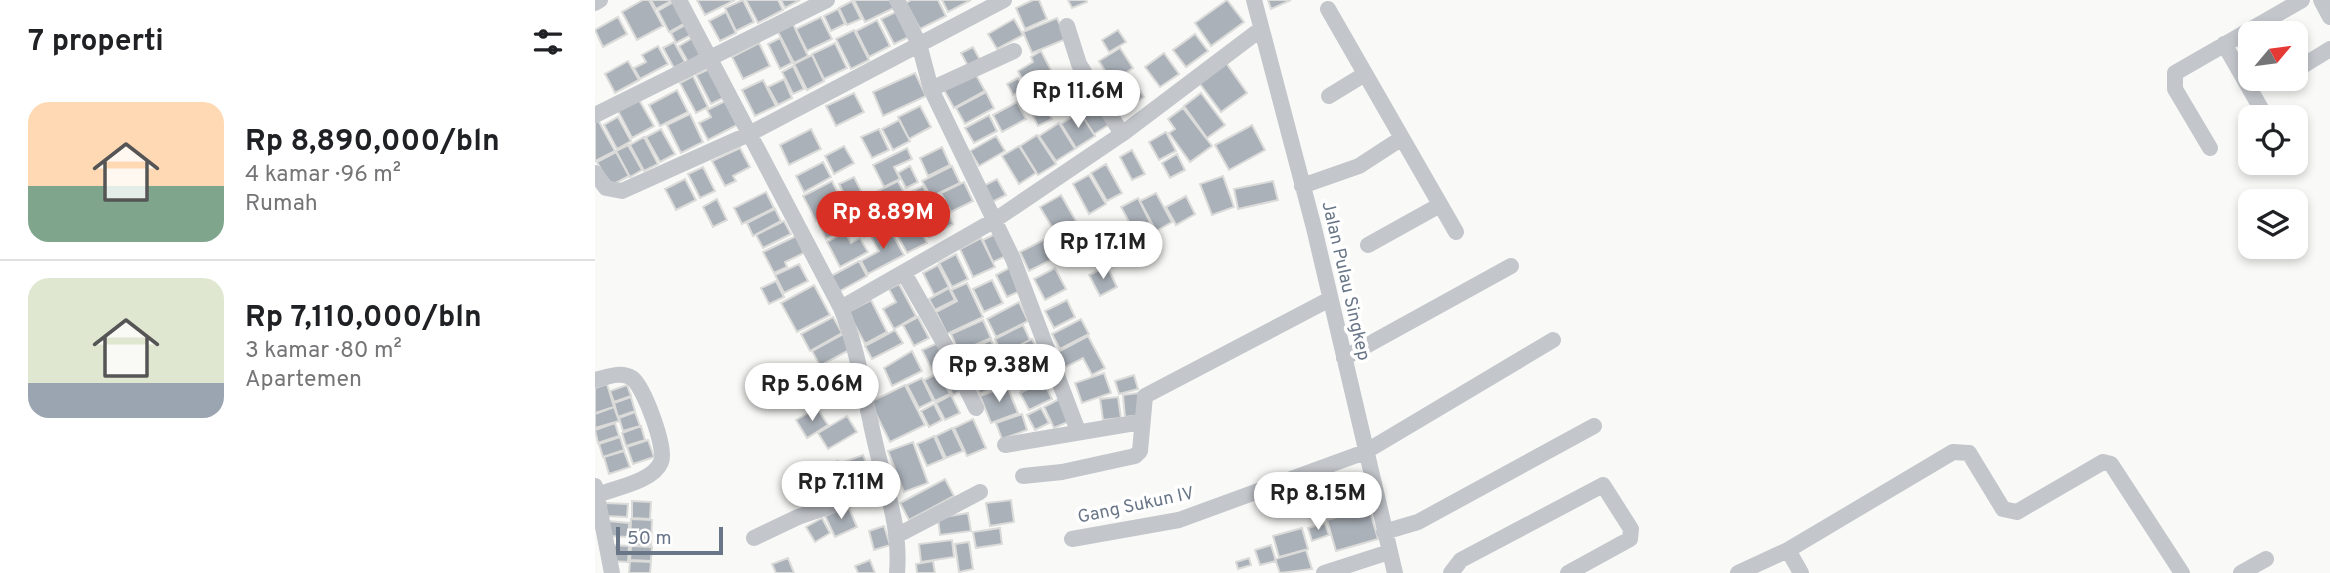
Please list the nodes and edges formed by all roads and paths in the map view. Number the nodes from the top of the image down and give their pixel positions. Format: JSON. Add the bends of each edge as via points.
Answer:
{"nodes":[{"id":1,"x":600,"y":0,"type":"edge"},
{"id":2,"x":679,"y":0,"type":"edge"},
{"id":3,"x":827,"y":0,"type":"edge"},
{"id":4,"x":897,"y":0,"type":"edge"},
{"id":5,"x":1004,"y":0,"type":"edge"},
{"id":6,"x":1254,"y":0,"type":"edge"},
{"id":7,"x":2302,"y":0,"type":"edge"},
{"id":8,"x":2321,"y":0,"type":"edge"},
{"id":9,"x":595,"y":3,"type":"edge"},
{"id":10,"x":1328,"y":9,"type":"dead end"},
{"id":11,"x":2330,"y":17,"type":"edge"},
{"id":12,"x":1067,"y":26,"type":"dead end"},
{"id":13,"x":1261,"y":29,"type":"junction"},
{"id":14,"x":919,"y":44,"type":"junction"},
{"id":15,"x":2224,"y":44,"type":"junction"},
{"id":16,"x":2330,"y":49,"type":"edge"},
{"id":17,"x":1014,"y":51,"type":"dead end"},
{"id":18,"x":711,"y":58,"type":"junction"},
{"id":19,"x":2308,"y":63,"type":"edge"},
{"id":20,"x":1365,"y":74,"type":"junction"},
{"id":21,"x":930,"y":89,"type":"junction"},
{"id":22,"x":1329,"y":96,"type":"dead end"},
{"id":23,"x":2259,"y":105,"type":"edge"},
{"id":24,"x":595,"y":115,"type":"edge"},
{"id":25,"x":749,"y":134,"type":"junction"},
{"id":26,"x":1122,"y":134,"type":"junction"},
{"id":27,"x":1402,"y":138,"type":"junction"},
{"id":28,"x":2210,"y":148,"type":"dead end"},
{"id":29,"x":595,"y":173,"type":"edge"},
{"id":30,"x":1302,"y":186,"type":"junction"},
{"id":31,"x":1440,"y":205,"type":"junction"},
{"id":32,"x":995,"y":220,"type":"junction"},
{"id":33,"x":1456,"y":232,"type":"dead end"},
{"id":34,"x":1368,"y":245,"type":"dead end"},
{"id":35,"x":1511,"y":266,"type":"dead end"},
{"id":36,"x":904,"y":273,"type":"junction"},
{"id":37,"x":1330,"y":299,"type":"junction"},
{"id":38,"x":841,"y":308,"type":"junction"},
{"id":39,"x":1553,"y":340,"type":"dead end"},
{"id":40,"x":1344,"y":358,"type":"junction"},
{"id":41,"x":595,"y":380,"type":"edge"},
{"id":42,"x":976,"y":408,"type":"dead end"},
{"id":43,"x":1141,"y":422,"type":"junction"},
{"id":44,"x":1594,"y":426,"type":"dead end"},
{"id":45,"x":1078,"y":431,"type":"junction"},
{"id":46,"x":1005,"y":445,"type":"dead end"},
{"id":47,"x":1366,"y":452,"type":"junction"},
{"id":48,"x":1023,"y":476,"type":"dead end"},
{"id":49,"x":888,"y":486,"type":"junction"},
{"id":50,"x":596,"y":492,"type":"edge"},
{"id":51,"x":980,"y":492,"type":"dead end"},
{"id":52,"x":1384,"y":532,"type":"junction"},
{"id":53,"x":898,"y":535,"type":"junction"},
{"id":54,"x":754,"y":538,"type":"dead end"},
{"id":55,"x":1072,"y":540,"type":"dead end"},
{"id":56,"x":1789,"y":550,"type":"junction"},
{"id":57,"x":1389,"y":552,"type":"junction"},
{"id":58,"x":2266,"y":559,"type":"dead end"},
{"id":59,"x":612,"y":573,"type":"edge"},
{"id":60,"x":897,"y":573,"type":"edge"},
{"id":61,"x":1324,"y":573,"type":"edge"},
{"id":62,"x":1395,"y":573,"type":"edge"},
{"id":63,"x":1451,"y":573,"type":"edge"},
{"id":64,"x":1568,"y":573,"type":"edge"},
{"id":65,"x":1738,"y":573,"type":"edge"},
{"id":66,"x":1801,"y":573,"type":"edge"},
{"id":67,"x":2182,"y":573,"type":"edge"},
{"id":68,"x":2241,"y":573,"type":"edge"}],
"edges":[{"from":1,"to":9,"type":"street"},
{"from":2,"to":18,"type":"street"},
{"from":3,"to":18,"type":"street"},
{"from":4,"to":14,"type":"street"},
{"from":5,"to":14,"type":"street"},
{"from":6,"to":13,"type":"street","name":"Jalan Pulau Singkep"},
{"from":7,"to":15,"type":"street"},
{"from":8,"to":11,"type":"street"},
{"from":10,"to":20,"type":"street"},
{"from":12,"to":26,"type":"street","via":[[1079,64]]},
{"from":13,"to":26,"type":"street"},
{"from":13,"to":30,"type":"street","name":"Jalan Pulau Singkep"},
{"from":14,"to":21,"type":"street"},
{"from":14,"to":25,"type":"street"},
{"from":15,"to":23,"type":"street"},
{"from":15,"to":28,"type":"street","via":[[2174,76],[2175,89]]},
{"from":16,"to":19,"type":"street"},
{"from":17,"to":21,"type":"street"},
{"from":18,"to":24,"type":"street"},
{"from":18,"to":25,"type":"street"},
{"from":20,"to":22,"type":"street"},
{"from":20,"to":27,"type":"street"},
{"from":21,"to":32,"type":"street"},
{"from":25,"to":29,"type":"street","via":[[622,191],[606,188]]},
{"from":25,"to":38,"type":"street"},
{"from":26,"to":32,"type":"street"},
{"from":27,"to":30,"type":"street","via":[[1353,170]]},
{"from":27,"to":31,"type":"street"},
{"from":30,"to":37,"type":"street","name":"Jalan Pulau Singkep"},
{"from":31,"to":33,"type":"street"},
{"from":31,"to":34,"type":"street"},
{"from":32,"to":36,"type":"street"},
{"from":32,"to":45,"type":"street"},
{"from":35,"to":40,"type":"street"},
{"from":36,"to":38,"type":"street"},
{"from":36,"to":42,"type":"street"},
{"from":37,"to":40,"type":"street","name":"Jalan Pulau Singkep"},
{"from":37,"to":43,"type":"street","via":[[1147,394]]},
{"from":38,"to":49,"type":"street","via":[[860,364]]},
{"from":39,"to":47,"type":"street","name":"Gang Sukun IV"},
{"from":40,"to":47,"type":"street","name":"Jalan Pulau Singkep"},
{"from":41,"to":50,"type":"street","via":[[616,375],[629,377],[641,387],[664,451],[661,464],[651,474]]},
{"from":43,"to":45,"type":"street"},
{"from":43,"to":48,"type":"street","via":[[1140,451],[1132,458]]},
{"from":44,"to":52,"type":"street","via":[[1418,522]]},
{"from":45,"to":46,"type":"street"},
{"from":47,"to":52,"type":"street","name":"Jalan Pulau Singkep"},
{"from":47,"to":55,"type":"street","name":"Gang Sukun IV","via":[[1179,520]]},
{"from":49,"to":53,"type":"street"},
{"from":49,"to":54,"type":"street","via":[[815,510]]},
{"from":50,"to":59,"type":"street"},
{"from":51,"to":53,"type":"street"},
{"from":52,"to":57,"type":"street","name":"Jalan Pulau Singkep"},
{"from":53,"to":60,"type":"street"},
{"from":56,"to":65,"type":"street"},
{"from":56,"to":66,"type":"street"},
{"from":56,"to":67,"type":"street","via":[[1953,452],[1969,453],[2009,513],[2103,462],[2111,464]]},
{"from":57,"to":61,"type":"street"},
{"from":57,"to":62,"type":"street","name":"Jalan Pulau Singkep"},
{"from":58,"to":68,"type":"street"},
{"from":63,"to":64,"type":"street","via":[[1461,560],[1604,485],[1631,529],[1630,539]]}]}
